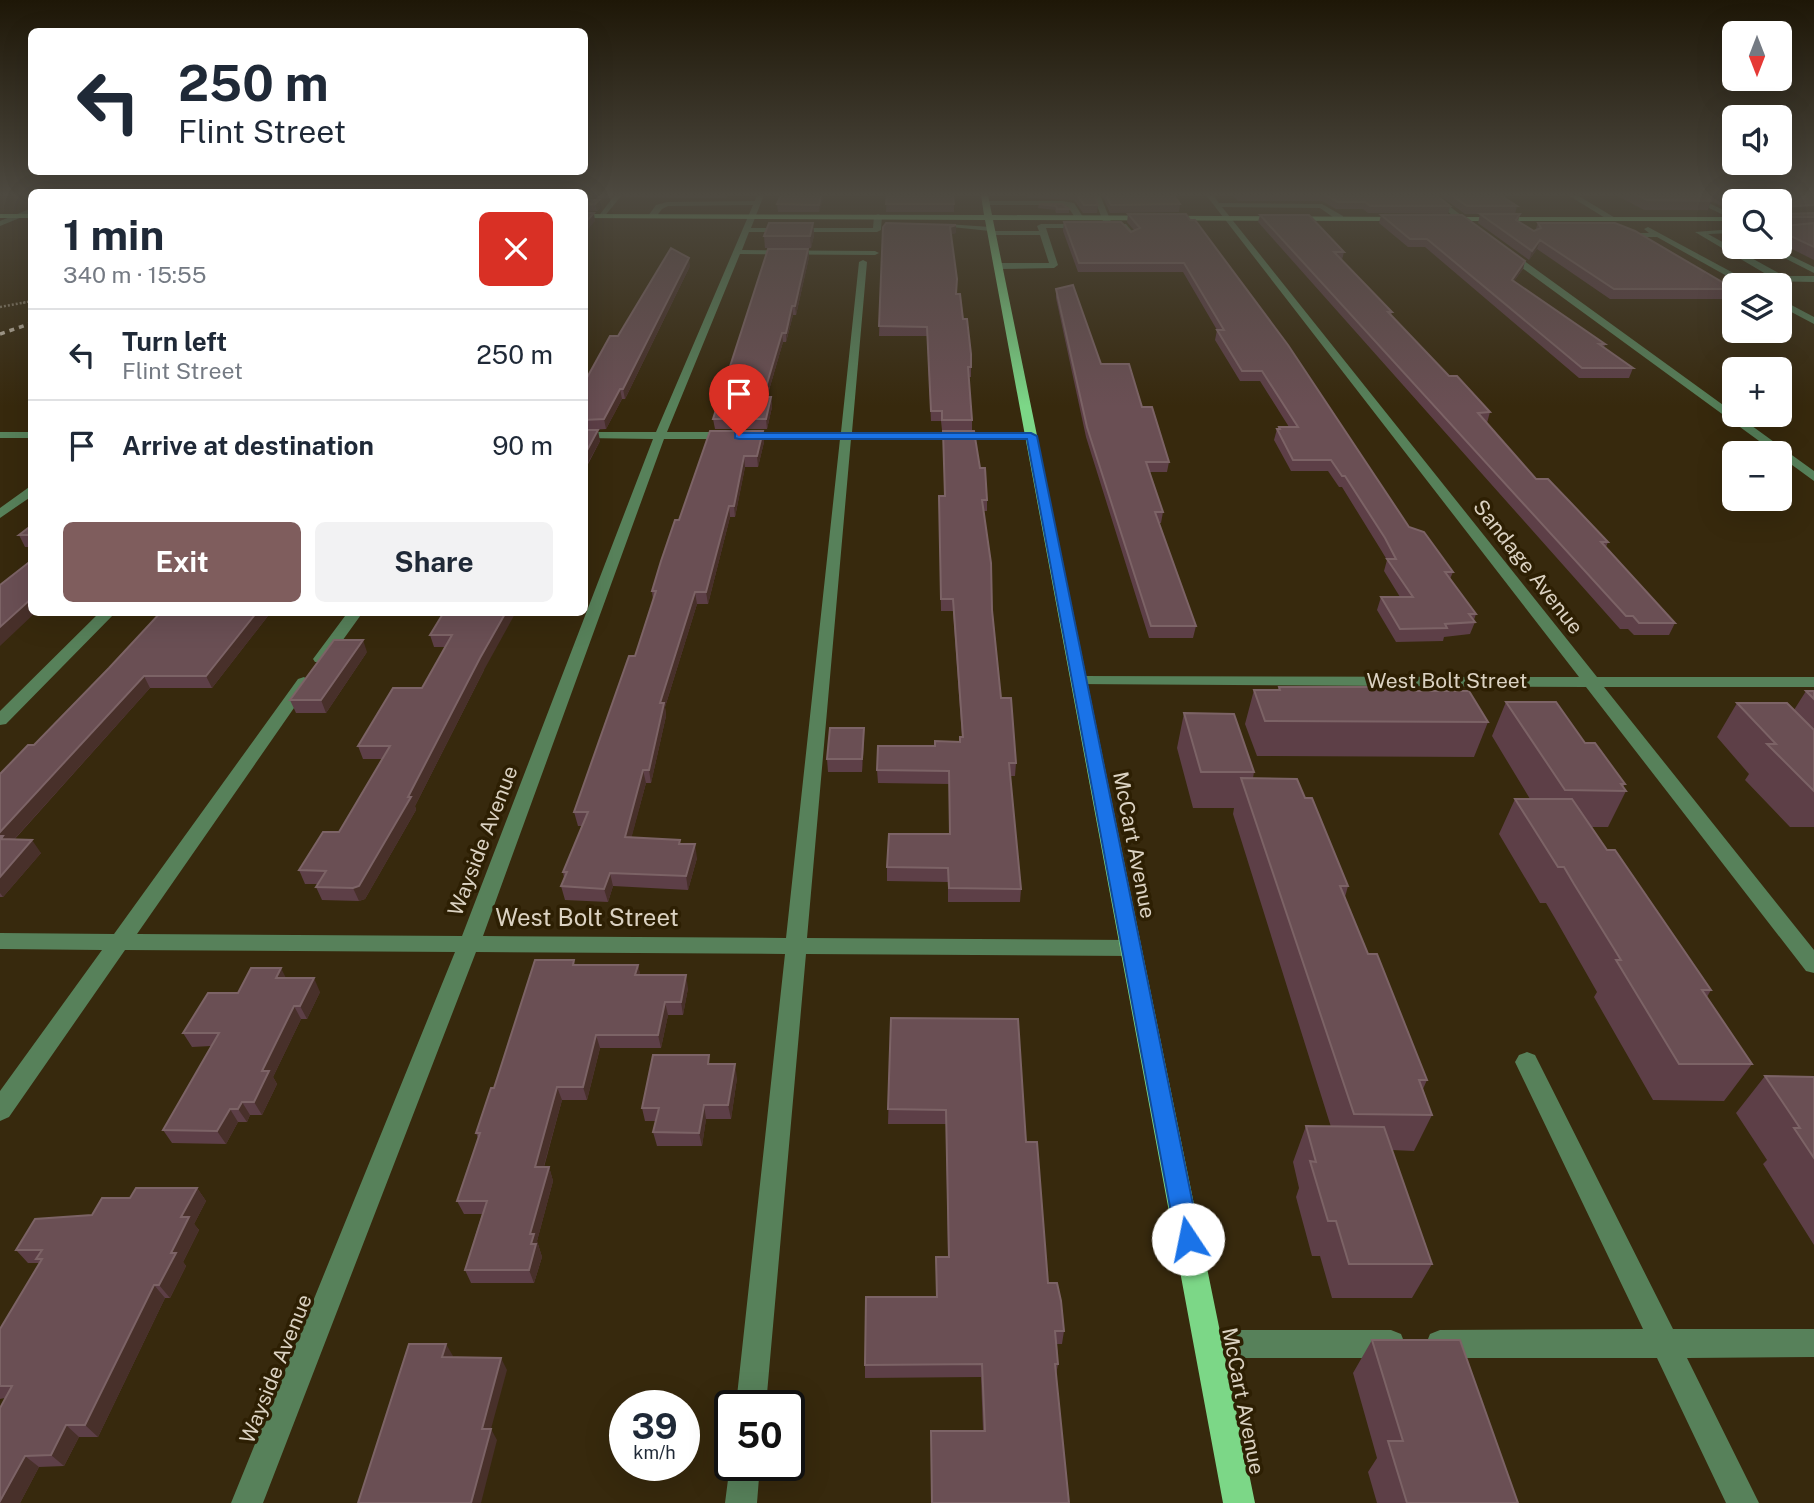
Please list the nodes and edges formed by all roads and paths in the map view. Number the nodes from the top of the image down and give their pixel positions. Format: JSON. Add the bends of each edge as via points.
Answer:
{"nodes":[{"id":1,"x":731,"y":265,"type":"edge"},
{"id":2,"x":863,"y":265,"type":"edge"},
{"id":3,"x":1046,"y":265,"type":"edge"},
{"id":4,"x":1264,"y":265,"type":"edge"},
{"id":5,"x":1524,"y":265,"type":"edge"},
{"id":6,"x":998,"y":266,"type":"joint"},
{"id":7,"x":1792,"y":279,"type":"edge"},
{"id":8,"x":1814,"y":279,"type":"edge"},
{"id":9,"x":28,"y":302,"type":"edge"},
{"id":10,"x":0,"y":307,"type":"edge"},
{"id":11,"x":1792,"y":309,"type":"edge"},
{"id":12,"x":1814,"y":321,"type":"edge"},
{"id":13,"x":0,"y":435,"type":"edge"},
{"id":14,"x":28,"y":435,"type":"edge"},
{"id":15,"x":588,"y":435,"type":"edge"},
{"id":16,"x":660,"y":435,"type":"junction"},
{"id":17,"x":844,"y":436,"type":"junction"},
{"id":18,"x":1031,"y":436,"type":"junction"},
{"id":19,"x":1814,"y":477,"type":"edge"},
{"id":20,"x":28,"y":492,"type":"edge"},
{"id":21,"x":0,"y":514,"type":"edge"},
{"id":22,"x":105,"y":616,"type":"edge"},
{"id":23,"x":353,"y":616,"type":"edge"},
{"id":24,"x":1079,"y":681,"type":"junction"},
{"id":25,"x":1591,"y":681,"type":"junction"},
{"id":26,"x":1814,"y":682,"type":"edge"},
{"id":27,"x":0,"y":720,"type":"edge"},
{"id":28,"x":0,"y":941,"type":"edge"},
{"id":29,"x":122,"y":942,"type":"junction"},
{"id":30,"x":469,"y":944,"type":"junction"},
{"id":31,"x":796,"y":946,"type":"junction"},
{"id":32,"x":1131,"y":948,"type":"junction"},
{"id":33,"x":1814,"y":965,"type":"edge"},
{"id":34,"x":1527,"y":1062,"type":"dead end"},
{"id":35,"x":0,"y":1110,"type":"edge"},
{"id":36,"x":1665,"y":1343,"type":"junction"},
{"id":37,"x":1814,"y":1343,"type":"edge"},
{"id":38,"x":1208,"y":1345,"type":"junction"},
{"id":39,"x":752,"y":1390,"type":"edge"},
{"id":40,"x":743,"y":1481,"type":"edge"},
{"id":41,"x":247,"y":1503,"type":"edge"},
{"id":42,"x":741,"y":1503,"type":"edge"},
{"id":43,"x":1239,"y":1503,"type":"edge"},
{"id":44,"x":1743,"y":1503,"type":"edge"}],
"edges":[{"from":1,"to":16,"type":"street","name":"Wayside Avenue"},
{"from":2,"to":17,"type":"street"},
{"from":3,"to":6,"type":"street"},
{"from":4,"to":25,"type":"street","name":"Sandage Avenue"},
{"from":5,"to":19,"type":"street"},
{"from":6,"to":18,"type":"main road","name":"McCart Avenue"},
{"from":7,"to":8,"type":"street"},
{"from":9,"to":10,"type":"path"},
{"from":11,"to":12,"type":"street"},
{"from":13,"to":14,"type":"street"},
{"from":15,"to":16,"type":"street"},
{"from":16,"to":17,"type":"street"},
{"from":16,"to":30,"type":"street","name":"Wayside Avenue"},
{"from":17,"to":18,"type":"street"},
{"from":17,"to":31,"type":"street"},
{"from":18,"to":24,"type":"main road","name":"McCart Avenue"},
{"from":20,"to":21,"type":"street"},
{"from":22,"to":27,"type":"street"},
{"from":23,"to":29,"type":"street"},
{"from":24,"to":25,"type":"street","name":"West Bolt Street"},
{"from":24,"to":32,"type":"main road","name":"McCart Avenue"},
{"from":25,"to":26,"type":"street","name":"West Bolt Street"},
{"from":25,"to":33,"type":"street","name":"Sandage Avenue"},
{"from":28,"to":29,"type":"street","name":"West Bolt Street"},
{"from":29,"to":30,"type":"street","name":"West Bolt Street"},
{"from":29,"to":35,"type":"street"},
{"from":30,"to":31,"type":"street","name":"West Bolt Street"},
{"from":30,"to":41,"type":"street","name":"Wayside Avenue"},
{"from":31,"to":32,"type":"street","name":"West Bolt Street"},
{"from":31,"to":39,"type":"street"},
{"from":32,"to":38,"type":"main road","name":"McCart Avenue"},
{"from":34,"to":36,"type":"street"},
{"from":36,"to":37,"type":"street"},
{"from":36,"to":38,"type":"street"},
{"from":36,"to":44,"type":"street"},
{"from":38,"to":43,"type":"main road","name":"McCart Avenue"},
{"from":40,"to":42,"type":"street"}]}
